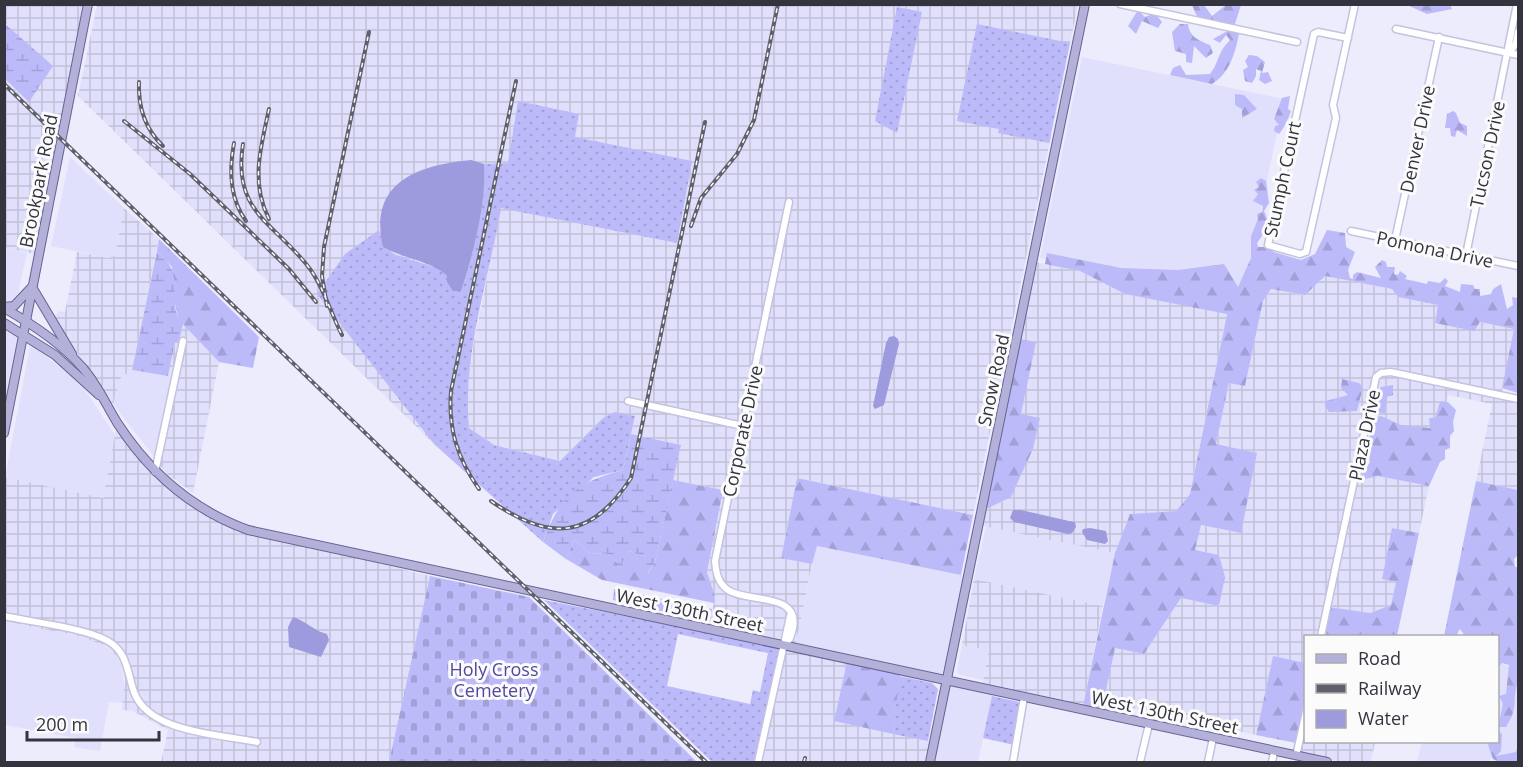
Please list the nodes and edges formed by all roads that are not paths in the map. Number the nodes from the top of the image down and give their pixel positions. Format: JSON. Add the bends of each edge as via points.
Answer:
{"nodes":[{"id":1,"x":88,"y":4,"type":"edge"},
{"id":2,"x":1085,"y":4,"type":"edge"},
{"id":3,"x":1120,"y":4,"type":"edge"},
{"id":4,"x":1355,"y":4,"type":"edge"},
{"id":5,"x":1518,"y":4,"type":"edge"},
{"id":6,"x":1396,"y":29,"type":"dead end"},
{"id":7,"x":1518,"y":32,"type":"edge"},
{"id":8,"x":1439,"y":37,"type":"junction"},
{"id":9,"x":1348,"y":38,"type":"junction"},
{"id":10,"x":1297,"y":42,"type":"dead end"},
{"id":11,"x":1509,"y":52,"type":"junction"},
{"id":12,"x":1518,"y":54,"type":"edge"},
{"id":13,"x":789,"y":202,"type":"dead end"},
{"id":14,"x":1351,"y":231,"type":"dead end"},
{"id":15,"x":1395,"y":240,"type":"junction"},
{"id":16,"x":1466,"y":255,"type":"junction"},
{"id":17,"x":1518,"y":266,"type":"edge"},
{"id":18,"x":32,"y":287,"type":"junction"},
{"id":19,"x":4,"y":307,"type":"edge"},
{"id":20,"x":25,"y":320,"type":"junction"},
{"id":21,"x":4,"y":322,"type":"edge"},
{"id":22,"x":22,"y":334,"type":"junction"},
{"id":23,"x":183,"y":341,"type":"dead end"},
{"id":24,"x":55,"y":342,"type":"junction"},
{"id":25,"x":63,"y":348,"type":"junction"},
{"id":26,"x":55,"y":355,"type":"junction"},
{"id":27,"x":76,"y":360,"type":"junction"},
{"id":28,"x":100,"y":396,"type":"junction"},
{"id":29,"x":1518,"y":399,"type":"edge"},
{"id":30,"x":628,"y":401,"type":"dead end"},
{"id":31,"x":743,"y":426,"type":"junction"},
{"id":32,"x":4,"y":433,"type":"edge"},
{"id":33,"x":155,"y":472,"type":"junction"},
{"id":34,"x":4,"y":616,"type":"edge"},
{"id":35,"x":1321,"y":635,"type":"edge"},
{"id":36,"x":785,"y":644,"type":"junction"},
{"id":37,"x":947,"y":680,"type":"junction"},
{"id":38,"x":1024,"y":698,"type":"junction"},
{"id":39,"x":1304,"y":717,"type":"edge"},
{"id":40,"x":1149,"y":724,"type":"junction"},
{"id":41,"x":1213,"y":738,"type":"junction"},
{"id":42,"x":256,"y":742,"type":"dead end"},
{"id":43,"x":1275,"y":752,"type":"junction"},
{"id":44,"x":1296,"y":756,"type":"junction"},
{"id":45,"x":758,"y":762,"type":"edge"},
{"id":46,"x":930,"y":762,"type":"edge"},
{"id":47,"x":1013,"y":762,"type":"edge"},
{"id":48,"x":1140,"y":762,"type":"edge"},
{"id":49,"x":1208,"y":762,"type":"edge"},
{"id":50,"x":1272,"y":762,"type":"edge"},
{"id":51,"x":1327,"y":762,"type":"edge"}],
"edges":[{"from":1,"to":18,"type":"main road","name":"Brookpark Road"},
{"from":2,"to":37,"type":"main road","name":"Snow Road"},
{"from":3,"to":10,"type":"street"},
{"from":4,"to":9,"type":"street","name":"Stumph Court"},
{"from":5,"to":11,"type":"street","name":"Tucson Drive"},
{"from":6,"to":8,"type":"street"},
{"from":7,"to":11,"type":"street","name":"Tucson Drive"},
{"from":8,"to":11,"type":"street"},
{"from":8,"to":15,"type":"street","name":"Denver Drive"},
{"from":9,"to":9,"type":"street","name":"Stumph Court","via":[[1333,105],[1336,118],[1306,252],[1300,254],[1268,245],[1314,34]]},
{"from":11,"to":12,"type":"street"},
{"from":11,"to":16,"type":"street","name":"Tucson Drive"},
{"from":13,"to":31,"type":"street","name":"Corporate Drive"},
{"from":14,"to":15,"type":"street","name":"Pomona Drive"},
{"from":15,"to":16,"type":"street","name":"Pomona Drive"},
{"from":16,"to":17,"type":"street","name":"Pomona Drive"},
{"from":18,"to":19,"type":"main road","via":[[14,306]]},
{"from":18,"to":20,"type":"main road","name":"Brookpark Road"},
{"from":18,"to":27,"type":"main road"},
{"from":19,"to":20,"type":"main road","name":"West 130th Street"},
{"from":20,"to":22,"type":"main road","name":"Brookpark Road"},
{"from":20,"to":24,"type":"main road","name":"West 130th Street"},
{"from":21,"to":22,"type":"main road","name":"West 130th Street"},
{"from":22,"to":24,"type":"main road"},
{"from":22,"to":26,"type":"main road","name":"West 130th Street"},
{"from":22,"to":32,"type":"main road","name":"Brookpark Road"},
{"from":23,"to":33,"type":"street"},
{"from":24,"to":25,"type":"main road","name":"West 130th Street"},
{"from":25,"to":26,"type":"main road"},
{"from":25,"to":27,"type":"main road","name":"West 130th Street"},
{"from":26,"to":28,"type":"main road","name":"West 130th Street"},
{"from":27,"to":28,"type":"main road","name":"West 130th Street","via":[[93,380]]},
{"from":28,"to":33,"type":"main road","name":"West 130th Street"},
{"from":29,"to":35,"type":"street","name":"Plaza Drive","via":[[1391,372],[1376,377]]},
{"from":30,"to":31,"type":"street"},
{"from":31,"to":36,"type":"street","name":"Corporate Drive","via":[[716,570],[721,584],[732,592],[778,602],[791,612]]},
{"from":33,"to":36,"type":"main road","name":"West 130th Street","via":[[212,514],[253,531]]},
{"from":34,"to":42,"type":"street","via":[[106,640],[126,660],[137,698],[153,717]]},
{"from":36,"to":37,"type":"main road","name":"West 130th Street"},
{"from":36,"to":45,"type":"street","name":"Corporate Drive"},
{"from":37,"to":38,"type":"main road","name":"West 130th Street"},
{"from":37,"to":46,"type":"main road","name":"Snow Road"},
{"from":38,"to":40,"type":"main road","name":"West 130th Street"},
{"from":38,"to":47,"type":"street"},
{"from":39,"to":44,"type":"street"},
{"from":40,"to":41,"type":"main road","name":"West 130th Street"},
{"from":40,"to":48,"type":"street"},
{"from":41,"to":43,"type":"main road","name":"West 130th Street"},
{"from":41,"to":49,"type":"street"},
{"from":43,"to":44,"type":"main road","name":"West 130th Street"},
{"from":43,"to":50,"type":"street"},
{"from":44,"to":51,"type":"main road","name":"West 130th Street"}]}
